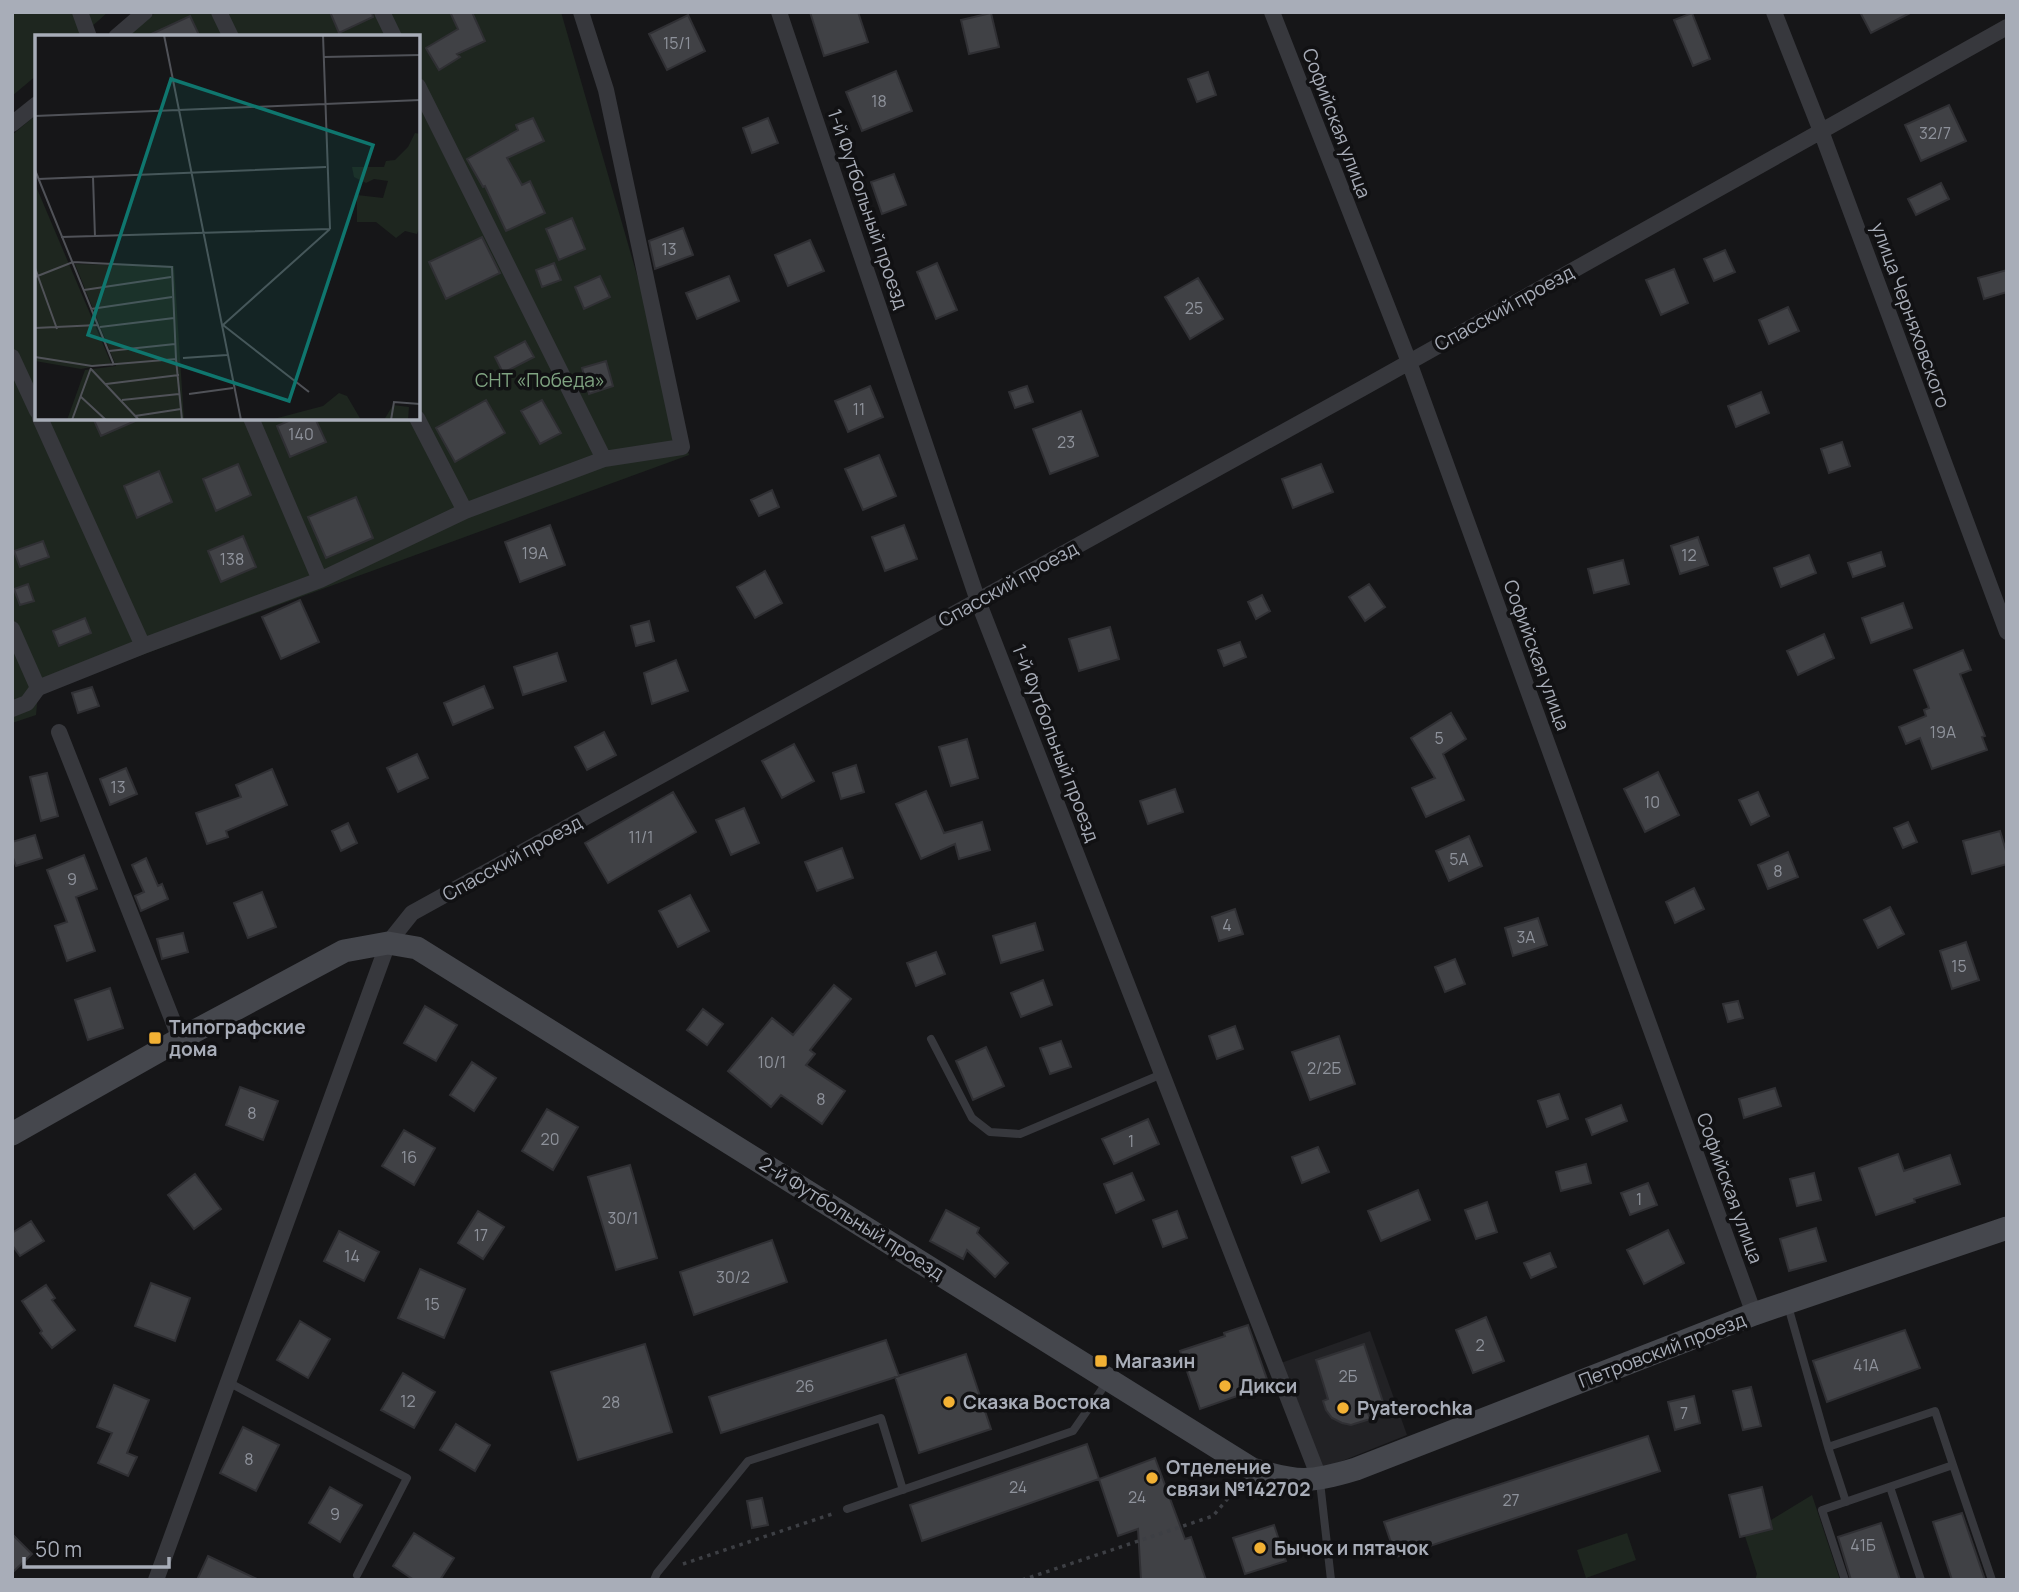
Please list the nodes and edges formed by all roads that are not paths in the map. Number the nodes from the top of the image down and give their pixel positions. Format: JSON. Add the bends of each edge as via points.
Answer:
{"nodes":[{"id":1,"x":80,"y":12,"type":"edge"},
{"id":2,"x":145,"y":12,"type":"edge"},
{"id":3,"x":219,"y":12,"type":"edge"},
{"id":4,"x":382,"y":12,"type":"edge"},
{"id":5,"x":581,"y":12,"type":"edge"},
{"id":6,"x":779,"y":12,"type":"edge"},
{"id":7,"x":1272,"y":12,"type":"edge"},
{"id":8,"x":1774,"y":12,"type":"edge"},
{"id":9,"x":2007,"y":27,"type":"edge"},
{"id":10,"x":88,"y":35,"type":"edge"},
{"id":11,"x":118,"y":35,"type":"edge"},
{"id":12,"x":230,"y":35,"type":"edge"},
{"id":13,"x":393,"y":35,"type":"edge"},
{"id":14,"x":420,"y":90,"type":"edge"},
{"id":15,"x":35,"y":106,"type":"edge"},
{"id":16,"x":12,"y":124,"type":"edge"},
{"id":17,"x":1821,"y":131,"type":"junction"},
{"id":18,"x":12,"y":357,"type":"edge"},
{"id":19,"x":1409,"y":362,"type":"junction"},
{"id":20,"x":35,"y":407,"type":"edge"},
{"id":21,"x":41,"y":420,"type":"edge"},
{"id":22,"x":252,"y":420,"type":"edge"},
{"id":23,"x":418,"y":420,"type":"edge"},
{"id":24,"x":604,"y":459,"type":"junction"},
{"id":25,"x":465,"y":511,"type":"junction"},
{"id":26,"x":320,"y":580,"type":"junction"},
{"id":27,"x":978,"y":601,"type":"junction"},
{"id":28,"x":12,"y":629,"type":"edge"},
{"id":29,"x":2007,"y":632,"type":"edge"},
{"id":30,"x":142,"y":646,"type":"junction"},
{"id":31,"x":38,"y":688,"type":"junction"},
{"id":32,"x":20,"y":706,"type":"edge"},
{"id":33,"x":60,"y":732,"type":"dead end"},
{"id":34,"x":388,"y":943,"type":"junction"},
{"id":35,"x":180,"y":1039,"type":"junction"},
{"id":36,"x":931,"y":1040,"type":"dead end"},
{"id":37,"x":1163,"y":1074,"type":"junction"},
{"id":38,"x":12,"y":1134,"type":"edge"},
{"id":39,"x":2007,"y":1228,"type":"edge"},
{"id":40,"x":1787,"y":1303,"type":"junction"},
{"id":41,"x":1754,"y":1314,"type":"junction"},
{"id":42,"x":1109,"y":1379,"type":"junction"},
{"id":43,"x":228,"y":1382,"type":"junction"},
{"id":44,"x":1828,"y":1447,"type":"junction"},
{"id":45,"x":1953,"y":1465,"type":"junction"},
{"id":46,"x":1320,"y":1480,"type":"junction"},
{"id":47,"x":1890,"y":1487,"type":"junction"},
{"id":48,"x":903,"y":1490,"type":"junction"},
{"id":49,"x":1846,"y":1503,"type":"junction"},
{"id":50,"x":847,"y":1509,"type":"road end"},
{"id":51,"x":357,"y":1575,"type":"dead end"},
{"id":52,"x":656,"y":1576,"type":"edge"},
{"id":53,"x":156,"y":1580,"type":"edge"},
{"id":54,"x":1331,"y":1580,"type":"edge"},
{"id":55,"x":1845,"y":1580,"type":"edge"},
{"id":56,"x":1921,"y":1580,"type":"edge"},
{"id":57,"x":1993,"y":1580,"type":"edge"}],
"edges":[{"from":1,"to":10,"type":"street"},
{"from":2,"to":11,"type":"street"},
{"from":3,"to":12,"type":"street"},
{"from":4,"to":13,"type":"street"},
{"from":5,"to":24,"type":"street","via":[[606,90],[682,447]]},
{"from":6,"to":27,"type":"street","name":"1-й Футбольный проезд"},
{"from":7,"to":19,"type":"street","name":"Софийская улица"},
{"from":8,"to":17,"type":"street","name":"улица Черняховского"},
{"from":9,"to":17,"type":"street","name":"Спасский проезд"},
{"from":14,"to":24,"type":"street"},
{"from":15,"to":16,"type":"street"},
{"from":17,"to":19,"type":"street","name":"Спасский проезд"},
{"from":17,"to":29,"type":"street","name":"улица Черняховского"},
{"from":18,"to":20,"type":"street"},
{"from":19,"to":27,"type":"street","name":"Спасский проезд"},
{"from":19,"to":41,"type":"street","name":"Софийская улица"},
{"from":21,"to":30,"type":"street"},
{"from":22,"to":26,"type":"street"},
{"from":23,"to":25,"type":"street"},
{"from":24,"to":25,"type":"street"},
{"from":25,"to":26,"type":"street"},
{"from":26,"to":30,"type":"street"},
{"from":27,"to":34,"type":"street","name":"Спасский проезд","via":[[412,913]]},
{"from":27,"to":37,"type":"street","name":"1-й Футбольный проезд"},
{"from":28,"to":31,"type":"street"},
{"from":30,"to":31,"type":"street"},
{"from":31,"to":32,"type":"street"},
{"from":33,"to":35,"type":"street"},
{"from":34,"to":35,"type":"street","via":[[344,951]]},
{"from":34,"to":42,"type":"street","name":"2-й Футбольный проезд","via":[[417,948]]},
{"from":34,"to":43,"type":"street","name":"Спасский проезд"},
{"from":35,"to":38,"type":"street"},
{"from":36,"to":37,"type":"lane","via":[[972,1118],[990,1132],[1020,1134]]},
{"from":37,"to":46,"type":"street","name":"1-й Футбольный проезд"},
{"from":39,"to":40,"type":"street","name":"Петровский проезд"},
{"from":40,"to":41,"type":"street","name":"Петровский проезд"},
{"from":40,"to":44,"type":"lane"},
{"from":41,"to":46,"type":"street","name":"Петровский проезд"},
{"from":42,"to":46,"type":"street","name":"2-й Футбольный проезд","via":[[1252,1469],[1288,1480]]},
{"from":42,"to":48,"type":"lane","via":[[1073,1431]]},
{"from":43,"to":51,"type":"lane","via":[[407,1478]]},
{"from":43,"to":53,"type":"street","name":"Спасский проезд"},
{"from":44,"to":45,"type":"lane","via":[[1935,1411]]},
{"from":44,"to":49,"type":"lane"},
{"from":45,"to":47,"type":"lane"},
{"from":45,"to":57,"type":"lane"},
{"from":46,"to":54,"type":"lane"},
{"from":47,"to":49,"type":"lane"},
{"from":47,"to":56,"type":"lane"},
{"from":48,"to":50,"type":"lane"},
{"from":48,"to":52,"type":"lane","via":[[881,1418],[748,1461]]},
{"from":49,"to":55,"type":"lane","via":[[1822,1510]]}]}
